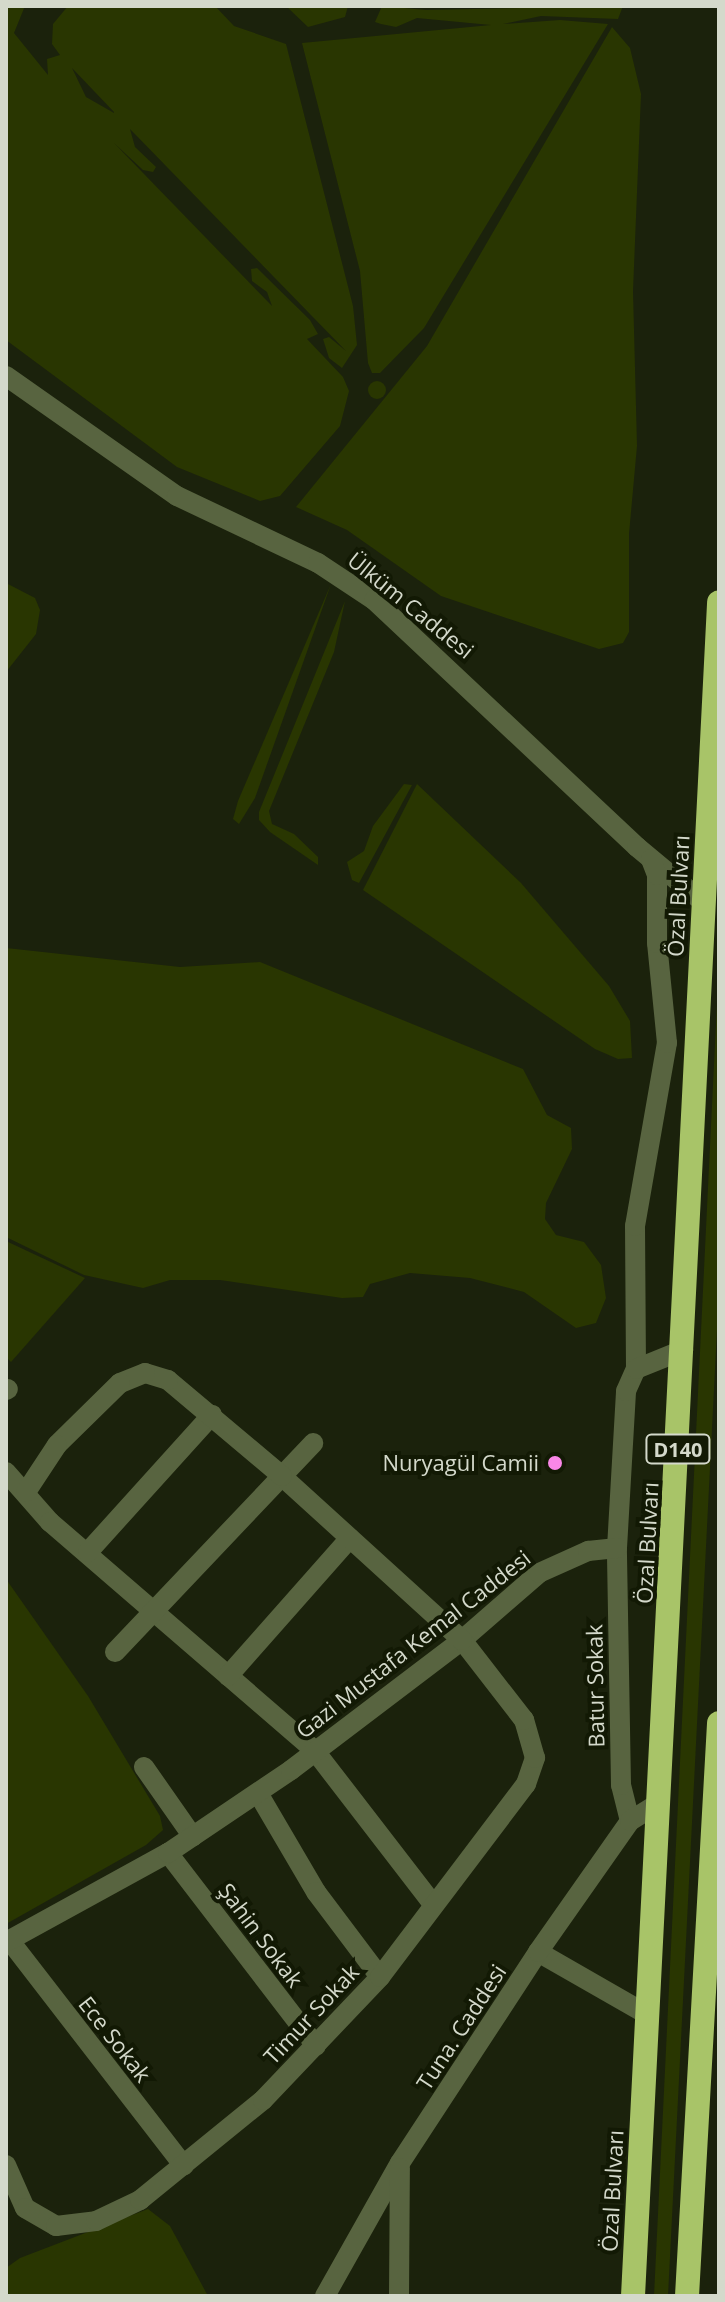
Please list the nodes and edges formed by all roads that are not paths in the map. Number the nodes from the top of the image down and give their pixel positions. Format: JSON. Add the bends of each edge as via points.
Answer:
{"nodes":[{"id":1,"x":6,"y":376,"type":"edge"},
{"id":2,"x":719,"y":602,"type":"edge"},
{"id":3,"x":651,"y":859,"type":"junction"},
{"id":4,"x":703,"y":902,"type":"junction"},
{"id":5,"x":683,"y":1350,"type":"junction"},
{"id":6,"x":636,"y":1369,"type":"junction"},
{"id":7,"x":212,"y":1415,"type":"junction"},
{"id":8,"x":313,"y":1443,"type":"dead end"},
{"id":9,"x":6,"y":1472,"type":"edge"},
{"id":10,"x":282,"y":1476,"type":"junction"},
{"id":11,"x":26,"y":1492,"type":"junction"},
{"id":12,"x":350,"y":1538,"type":"junction"},
{"id":13,"x":617,"y":1548,"type":"junction"},
{"id":14,"x":88,"y":1552,"type":"junction"},
{"id":15,"x":155,"y":1610,"type":"junction"},
{"id":16,"x":462,"y":1640,"type":"junction"},
{"id":17,"x":115,"y":1652,"type":"dead end"},
{"id":18,"x":228,"y":1676,"type":"junction"},
{"id":19,"x":719,"y":1723,"type":"edge"},
{"id":20,"x":315,"y":1751,"type":"junction"},
{"id":21,"x":144,"y":1767,"type":"dead end"},
{"id":22,"x":258,"y":1793,"type":"junction"},
{"id":23,"x":659,"y":1803,"type":"junction"},
{"id":24,"x":630,"y":1821,"type":"junction"},
{"id":25,"x":193,"y":1837,"type":"junction"},
{"id":26,"x":168,"y":1853,"type":"junction"},
{"id":27,"x":433,"y":1904,"type":"junction"},
{"id":28,"x":8,"y":1941,"type":"edge"},
{"id":29,"x":538,"y":1952,"type":"junction"},
{"id":30,"x":380,"y":1977,"type":"junction"},
{"id":31,"x":648,"y":2015,"type":"junction"},
{"id":32,"x":316,"y":2046,"type":"junction"},
{"id":33,"x":400,"y":2163,"type":"junction"},
{"id":34,"x":6,"y":2165,"type":"edge"},
{"id":35,"x":184,"y":2166,"type":"junction"},
{"id":36,"x":325,"y":2296,"type":"edge"},
{"id":37,"x":399,"y":2296,"type":"edge"},
{"id":38,"x":633,"y":2296,"type":"edge"},
{"id":39,"x":687,"y":2296,"type":"edge"}],
"edges":[{"from":1,"to":3,"type":"street","name":"Ülküm Caddesi","via":[[177,496],[318,563],[366,594],[441,658]]},
{"from":2,"to":4,"type":"highway","name":"Özal Bulvarı","number":"D140"},
{"from":3,"to":4,"type":"street","name":"Ülküm Caddesi"},
{"from":3,"to":6,"type":"street","via":[[657,875],[657,943],[667,1043],[635,1226]]},
{"from":4,"to":5,"type":"highway","name":"Özal Bulvarı","number":"D140"},
{"from":5,"to":6,"type":"street"},
{"from":5,"to":23,"type":"highway","name":"Özal Bulvarı","number":"D140"},
{"from":6,"to":13,"type":"street","via":[[626,1391]]},
{"from":7,"to":10,"type":"street"},
{"from":7,"to":11,"type":"street","via":[[157,1375],[132,1376],[94,1405],[57,1445]]},
{"from":7,"to":14,"type":"street"},
{"from":8,"to":10,"type":"street"},
{"from":9,"to":11,"type":"street"},
{"from":10,"to":12,"type":"street"},
{"from":10,"to":15,"type":"street"},
{"from":11,"to":14,"type":"street","via":[[40,1513]]},
{"from":12,"to":16,"type":"street"},
{"from":12,"to":18,"type":"street"},
{"from":13,"to":16,"type":"street","name":"Gazi Mustafa Kemal Caddesi","via":[[588,1551],[539,1573]]},
{"from":13,"to":24,"type":"street","name":"Batur Sokak","via":[[621,1785]]},
{"from":14,"to":15,"type":"street"},
{"from":15,"to":17,"type":"street"},
{"from":15,"to":18,"type":"street"},
{"from":16,"to":20,"type":"street","name":"Gazi Mustafa Kemal Caddesi"},
{"from":16,"to":27,"type":"street","name":"Timur Sokak","via":[[524,1720],[535,1758],[526,1784]]},
{"from":18,"to":20,"type":"street"},
{"from":19,"to":39,"type":"highway"},
{"from":20,"to":22,"type":"street","name":"Gazi Mustafa Kemal Caddesi"},
{"from":20,"to":27,"type":"street"},
{"from":21,"to":25,"type":"street"},
{"from":22,"to":25,"type":"street","name":"Gazi Mustafa Kemal Caddesi"},
{"from":22,"to":30,"type":"street","via":[[316,1892]]},
{"from":23,"to":24,"type":"street","name":"Tuna. Caddesi"},
{"from":23,"to":31,"type":"highway","name":"Özal Bulvarı","number":"D140"},
{"from":24,"to":29,"type":"street","name":"Tuna. Caddesi"},
{"from":25,"to":26,"type":"street","name":"Gazi Mustafa Kemal Caddesi"},
{"from":26,"to":28,"type":"street","name":"Gazi Mustafa Kemal Caddesi"},
{"from":26,"to":32,"type":"street","name":"Şahin Sokak"},
{"from":27,"to":30,"type":"street","name":"Timur Sokak"},
{"from":28,"to":35,"type":"street","name":"Ece Sokak"},
{"from":29,"to":31,"type":"street"},
{"from":29,"to":33,"type":"street","name":"Tuna. Caddesi"},
{"from":30,"to":32,"type":"street","name":"Timur Sokak"},
{"from":31,"to":38,"type":"highway","name":"Özal Bulvarı","number":"D140"},
{"from":32,"to":35,"type":"street","name":"Timur Sokak","via":[[263,2100]]},
{"from":33,"to":36,"type":"street","name":"Tuna. Caddesi"},
{"from":33,"to":37,"type":"street"},
{"from":34,"to":35,"type":"street","name":"Timur Sokak","via":[[25,2208],[56,2226],[115,2213]]}]}
